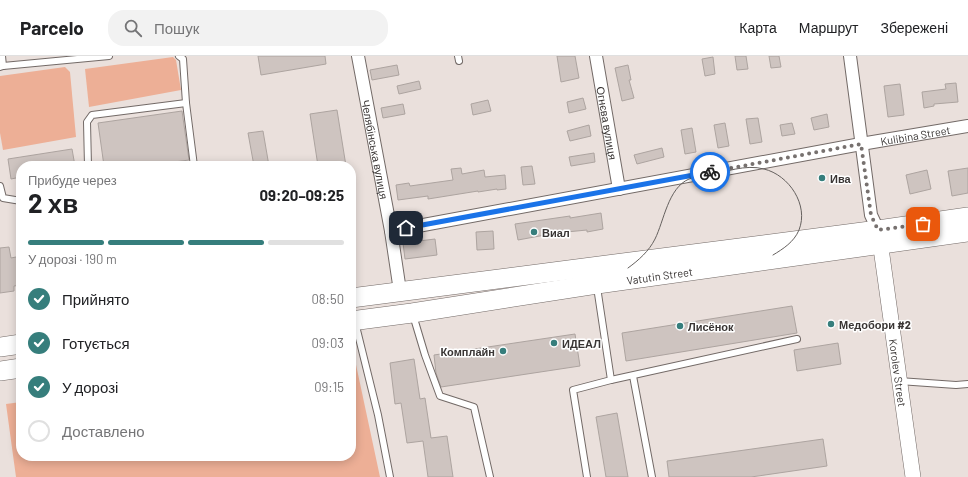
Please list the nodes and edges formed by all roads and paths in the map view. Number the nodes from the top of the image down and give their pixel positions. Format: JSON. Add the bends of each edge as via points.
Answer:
{"nodes":[{"id":1,"x":2,"y":56,"type":"edge"},
{"id":2,"x":109,"y":56,"type":"edge"},
{"id":3,"x":179,"y":56,"type":"edge"},
{"id":4,"x":358,"y":56,"type":"edge"},
{"id":5,"x":596,"y":56,"type":"edge"},
{"id":6,"x":850,"y":56,"type":"edge"},
{"id":7,"x":2,"y":66,"type":"edge"},
{"id":8,"x":186,"y":103,"type":"junction"},
{"id":9,"x":968,"y":126,"type":"edge"},
{"id":10,"x":861,"y":144,"type":"junction"},
{"id":11,"x":88,"y":161,"type":"edge"},
{"id":12,"x":193,"y":161,"type":"edge"},
{"id":13,"x":0,"y":186,"type":"edge"},
{"id":14,"x":619,"y":189,"type":"junction"},
{"id":15,"x":16,"y":200,"type":"edge"},
{"id":16,"x":968,"y":217,"type":"edge"},
{"id":17,"x":391,"y":231,"type":"junction"},
{"id":18,"x":968,"y":232,"type":"edge"},
{"id":19,"x":879,"y":237,"type":"junction"},
{"id":20,"x":597,"y":284,"type":"junction"},
{"id":21,"x":400,"y":291,"type":"junction"},
{"id":22,"x":356,"y":297,"type":"edge"},
{"id":23,"x":412,"y":313,"type":"junction"},
{"id":24,"x":356,"y":321,"type":"edge"},
{"id":25,"x":356,"y":332,"type":"edge"},
{"id":26,"x":797,"y":339,"type":"dead end"},
{"id":27,"x":16,"y":345,"type":"edge"},
{"id":28,"x":0,"y":347,"type":"edge"},
{"id":29,"x":16,"y":369,"type":"edge"},
{"id":30,"x":0,"y":371,"type":"edge"},
{"id":31,"x":633,"y":376,"type":"junction"},
{"id":32,"x":611,"y":380,"type":"junction"},
{"id":33,"x":899,"y":381,"type":"junction"},
{"id":34,"x":968,"y":384,"type":"edge"},
{"id":35,"x":390,"y":477,"type":"edge"},
{"id":36,"x":490,"y":477,"type":"edge"},
{"id":37,"x":586,"y":477,"type":"edge"},
{"id":38,"x":652,"y":477,"type":"edge"},
{"id":39,"x":913,"y":477,"type":"edge"}],
"edges":[{"from":1,"to":7,"type":"lane"},
{"from":2,"to":7,"type":"lane"},
{"from":3,"to":8,"type":"lane","via":[[184,59]]},
{"from":4,"to":17,"type":"street","name":"Челябінська вулиця"},
{"from":5,"to":14,"type":"street","name":"Огнєва вулиця"},
{"from":6,"to":10,"type":"street","name":"Korolev Street"},
{"from":8,"to":11,"type":"lane","via":[[92,115],[87,122]]},
{"from":8,"to":12,"type":"lane"},
{"from":9,"to":10,"type":"street","name":"Kulibina Street"},
{"from":10,"to":14,"type":"street","name":"Kulibina Street"},
{"from":10,"to":19,"type":"street","name":"Korolev Street","via":[[871,215]]},
{"from":13,"to":15,"type":"lane","via":[[3,198]]},
{"from":14,"to":17,"type":"street","name":"Kulibina Street"},
{"from":16,"to":19,"type":"main road","name":"Vatutin Street"},
{"from":17,"to":21,"type":"street","name":"Челябінська вулиця"},
{"from":18,"to":19,"type":"main road","name":"Vatutin Street"},
{"from":19,"to":20,"type":"main road","name":"Vatutin Street"},
{"from":19,"to":21,"type":"main road","name":"Vatutin Street"},
{"from":19,"to":33,"type":"street","name":"Korolev Street"},
{"from":20,"to":23,"type":"main road","name":"Vatutin Street"},
{"from":20,"to":32,"type":"lane"},
{"from":21,"to":22,"type":"main road","name":"Vatutin Street"},
{"from":23,"to":24,"type":"main road","name":"Vatutin Street"},
{"from":23,"to":36,"type":"lane","via":[[440,396],[474,407]]},
{"from":25,"to":35,"type":"lane","via":[[378,415]]},
{"from":26,"to":31,"type":"lane"},
{"from":27,"to":28,"type":"main road"},
{"from":29,"to":30,"type":"main road"},
{"from":31,"to":32,"type":"lane"},
{"from":31,"to":38,"type":"lane"},
{"from":32,"to":37,"type":"lane","via":[[573,390]]},
{"from":33,"to":34,"type":"lane"},
{"from":33,"to":39,"type":"street","name":"Korolev Street"}]}
